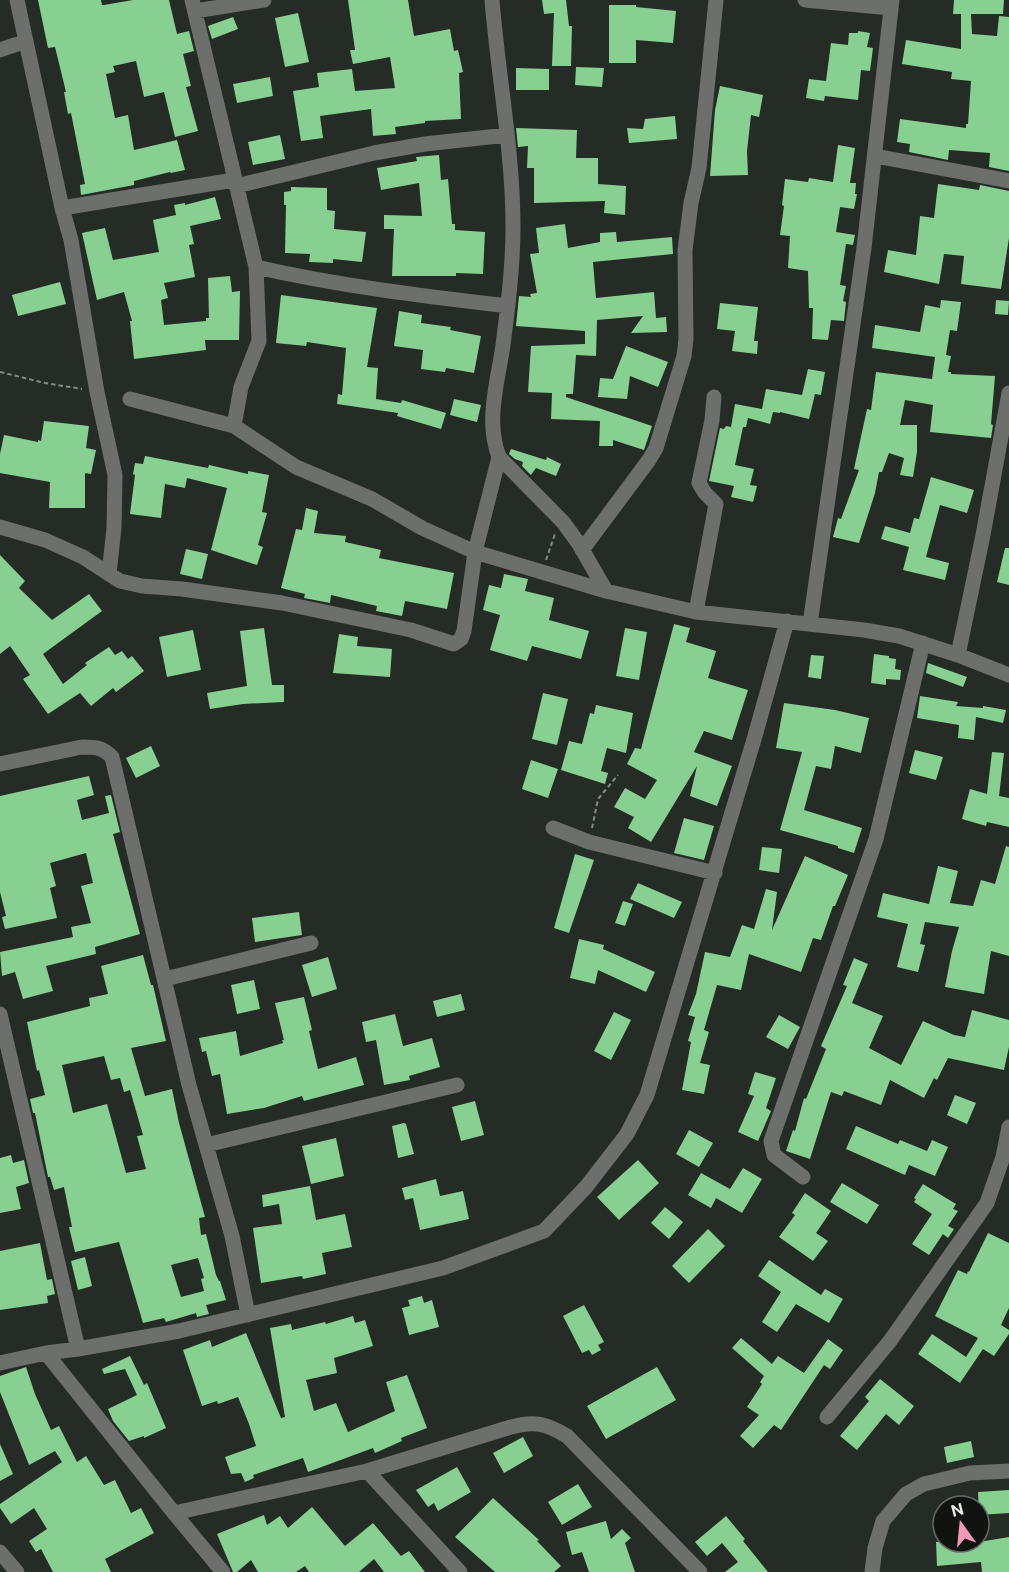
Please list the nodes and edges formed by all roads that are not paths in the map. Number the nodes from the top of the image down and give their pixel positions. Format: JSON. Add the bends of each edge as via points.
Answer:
{"nodes":[{"id":1,"x":16,"y":0,"type":"edge"},
{"id":2,"x":264,"y":0,"type":"edge"},
{"id":3,"x":492,"y":0,"type":"edge"},
{"id":4,"x":716,"y":0,"type":"edge"},
{"id":5,"x":805,"y":0,"type":"edge"},
{"id":6,"x":892,"y":4,"type":"edge"},
{"id":7,"x":194,"y":5,"type":"edge"},
{"id":8,"x":26,"y":41,"type":"junction"},
{"id":9,"x":0,"y":50,"type":"edge"},
{"id":10,"x":507,"y":135,"type":"junction"},
{"id":11,"x":875,"y":156,"type":"junction"},
{"id":12,"x":1009,"y":181,"type":"edge"},
{"id":13,"x":235,"y":183,"type":"junction"},
{"id":14,"x":62,"y":208,"type":"junction"},
{"id":15,"x":256,"y":267,"type":"junction"},
{"id":16,"x":508,"y":306,"type":"junction"},
{"id":17,"x":1009,"y":393,"type":"edge"},
{"id":18,"x":714,"y":397,"type":"dead end"},
{"id":19,"x":130,"y":399,"type":"dead end"},
{"id":20,"x":234,"y":426,"type":"junction"},
{"id":21,"x":500,"y":457,"type":"junction"},
{"id":22,"x":0,"y":527,"type":"edge"},
{"id":23,"x":582,"y":550,"type":"junction"},
{"id":24,"x":476,"y":552,"type":"junction"},
{"id":25,"x":109,"y":574,"type":"junction"},
{"id":26,"x":606,"y":591,"type":"junction"},
{"id":27,"x":696,"y":612,"type":"junction"},
{"id":28,"x":787,"y":621,"type":"junction"},
{"id":29,"x":810,"y":624,"type":"junction"},
{"id":30,"x":923,"y":643,"type":"junction"},
{"id":31,"x":958,"y":655,"type":"junction"},
{"id":32,"x":1009,"y":675,"type":"edge"},
{"id":33,"x":0,"y":764,"type":"edge"},
{"id":34,"x":553,"y":828,"type":"dead end"},
{"id":35,"x":715,"y":873,"type":"junction"},
{"id":36,"x":311,"y":943,"type":"dead end"},
{"id":37,"x":165,"y":978,"type":"junction"},
{"id":38,"x":0,"y":1014,"type":"edge"},
{"id":39,"x":457,"y":1085,"type":"dead end"},
{"id":40,"x":1009,"y":1127,"type":"edge"},
{"id":41,"x":206,"y":1145,"type":"junction"},
{"id":42,"x":802,"y":1178,"type":"dead end"},
{"id":43,"x":248,"y":1314,"type":"junction"},
{"id":44,"x":78,"y":1349,"type":"junction"},
{"id":45,"x":46,"y":1353,"type":"junction"},
{"id":46,"x":0,"y":1363,"type":"edge"},
{"id":47,"x":827,"y":1417,"type":"dead end"},
{"id":48,"x":367,"y":1471,"type":"junction"},
{"id":49,"x":1009,"y":1471,"type":"edge"},
{"id":50,"x":174,"y":1513,"type":"junction"},
{"id":51,"x":223,"y":1572,"type":"edge"},
{"id":52,"x":460,"y":1572,"type":"edge"},
{"id":53,"x":699,"y":1572,"type":"edge"},
{"id":54,"x":872,"y":1572,"type":"edge"}],
"edges":[{"from":1,"to":8,"type":"street"},
{"from":2,"to":7,"type":"street"},
{"from":3,"to":10,"type":"street"},
{"from":4,"to":23,"type":"street","via":[[699,168],[685,250],[684,356],[656,448]]},
{"from":5,"to":6,"type":"street"},
{"from":6,"to":11,"type":"street"},
{"from":7,"to":13,"type":"street"},
{"from":8,"to":9,"type":"street"},
{"from":8,"to":14,"type":"street"},
{"from":10,"to":13,"type":"street","via":[[374,153]]},
{"from":10,"to":16,"type":"street","via":[[513,227]]},
{"from":11,"to":12,"type":"street"},
{"from":11,"to":29,"type":"street"},
{"from":13,"to":14,"type":"street"},
{"from":13,"to":15,"type":"street"},
{"from":14,"to":25,"type":"street","via":[[115,475]]},
{"from":15,"to":16,"type":"street","via":[[340,284]]},
{"from":15,"to":20,"type":"street","via":[[259,341],[242,387]]},
{"from":16,"to":21,"type":"street","via":[[492,421]]},
{"from":17,"to":31,"type":"street"},
{"from":18,"to":27,"type":"street","via":[[699,483],[716,504]]},
{"from":19,"to":20,"type":"street"},
{"from":20,"to":24,"type":"street","via":[[296,467],[372,499],[422,528]]},
{"from":21,"to":23,"type":"street","via":[[563,522]]},
{"from":21,"to":24,"type":"street"},
{"from":22,"to":25,"type":"street","via":[[45,540]]},
{"from":23,"to":26,"type":"street"},
{"from":24,"to":25,"type":"street","via":[[464,631],[454,644],[411,630],[282,603],[142,586]]},
{"from":24,"to":26,"type":"street"},
{"from":26,"to":27,"type":"street"},
{"from":27,"to":28,"type":"street"},
{"from":28,"to":29,"type":"street"},
{"from":28,"to":35,"type":"street"},
{"from":29,"to":30,"type":"street"},
{"from":30,"to":31,"type":"street"},
{"from":30,"to":42,"type":"street","via":[[876,838],[771,1141],[774,1155]]},
{"from":31,"to":32,"type":"street"},
{"from":33,"to":37,"type":"street","via":[[82,747],[104,749],[112,757]]},
{"from":34,"to":35,"type":"street","via":[[589,843]]},
{"from":35,"to":43,"type":"street","via":[[647,1095],[627,1134],[586,1187],[544,1231],[443,1268]]},
{"from":36,"to":37,"type":"street"},
{"from":37,"to":41,"type":"street"},
{"from":38,"to":44,"type":"street"},
{"from":39,"to":41,"type":"street"},
{"from":40,"to":47,"type":"street","via":[[987,1203],[890,1341]]},
{"from":41,"to":43,"type":"street","via":[[232,1236]]},
{"from":43,"to":44,"type":"street"},
{"from":44,"to":45,"type":"street"},
{"from":45,"to":46,"type":"street"},
{"from":45,"to":50,"type":"street"},
{"from":48,"to":50,"type":"street"},
{"from":48,"to":52,"type":"street"},
{"from":48,"to":53,"type":"street","via":[[511,1427],[528,1423],[546,1426],[567,1436]]},
{"from":49,"to":54,"type":"street","via":[[970,1473],[924,1484],[906,1494],[883,1521]]},
{"from":50,"to":51,"type":"street"}]}
